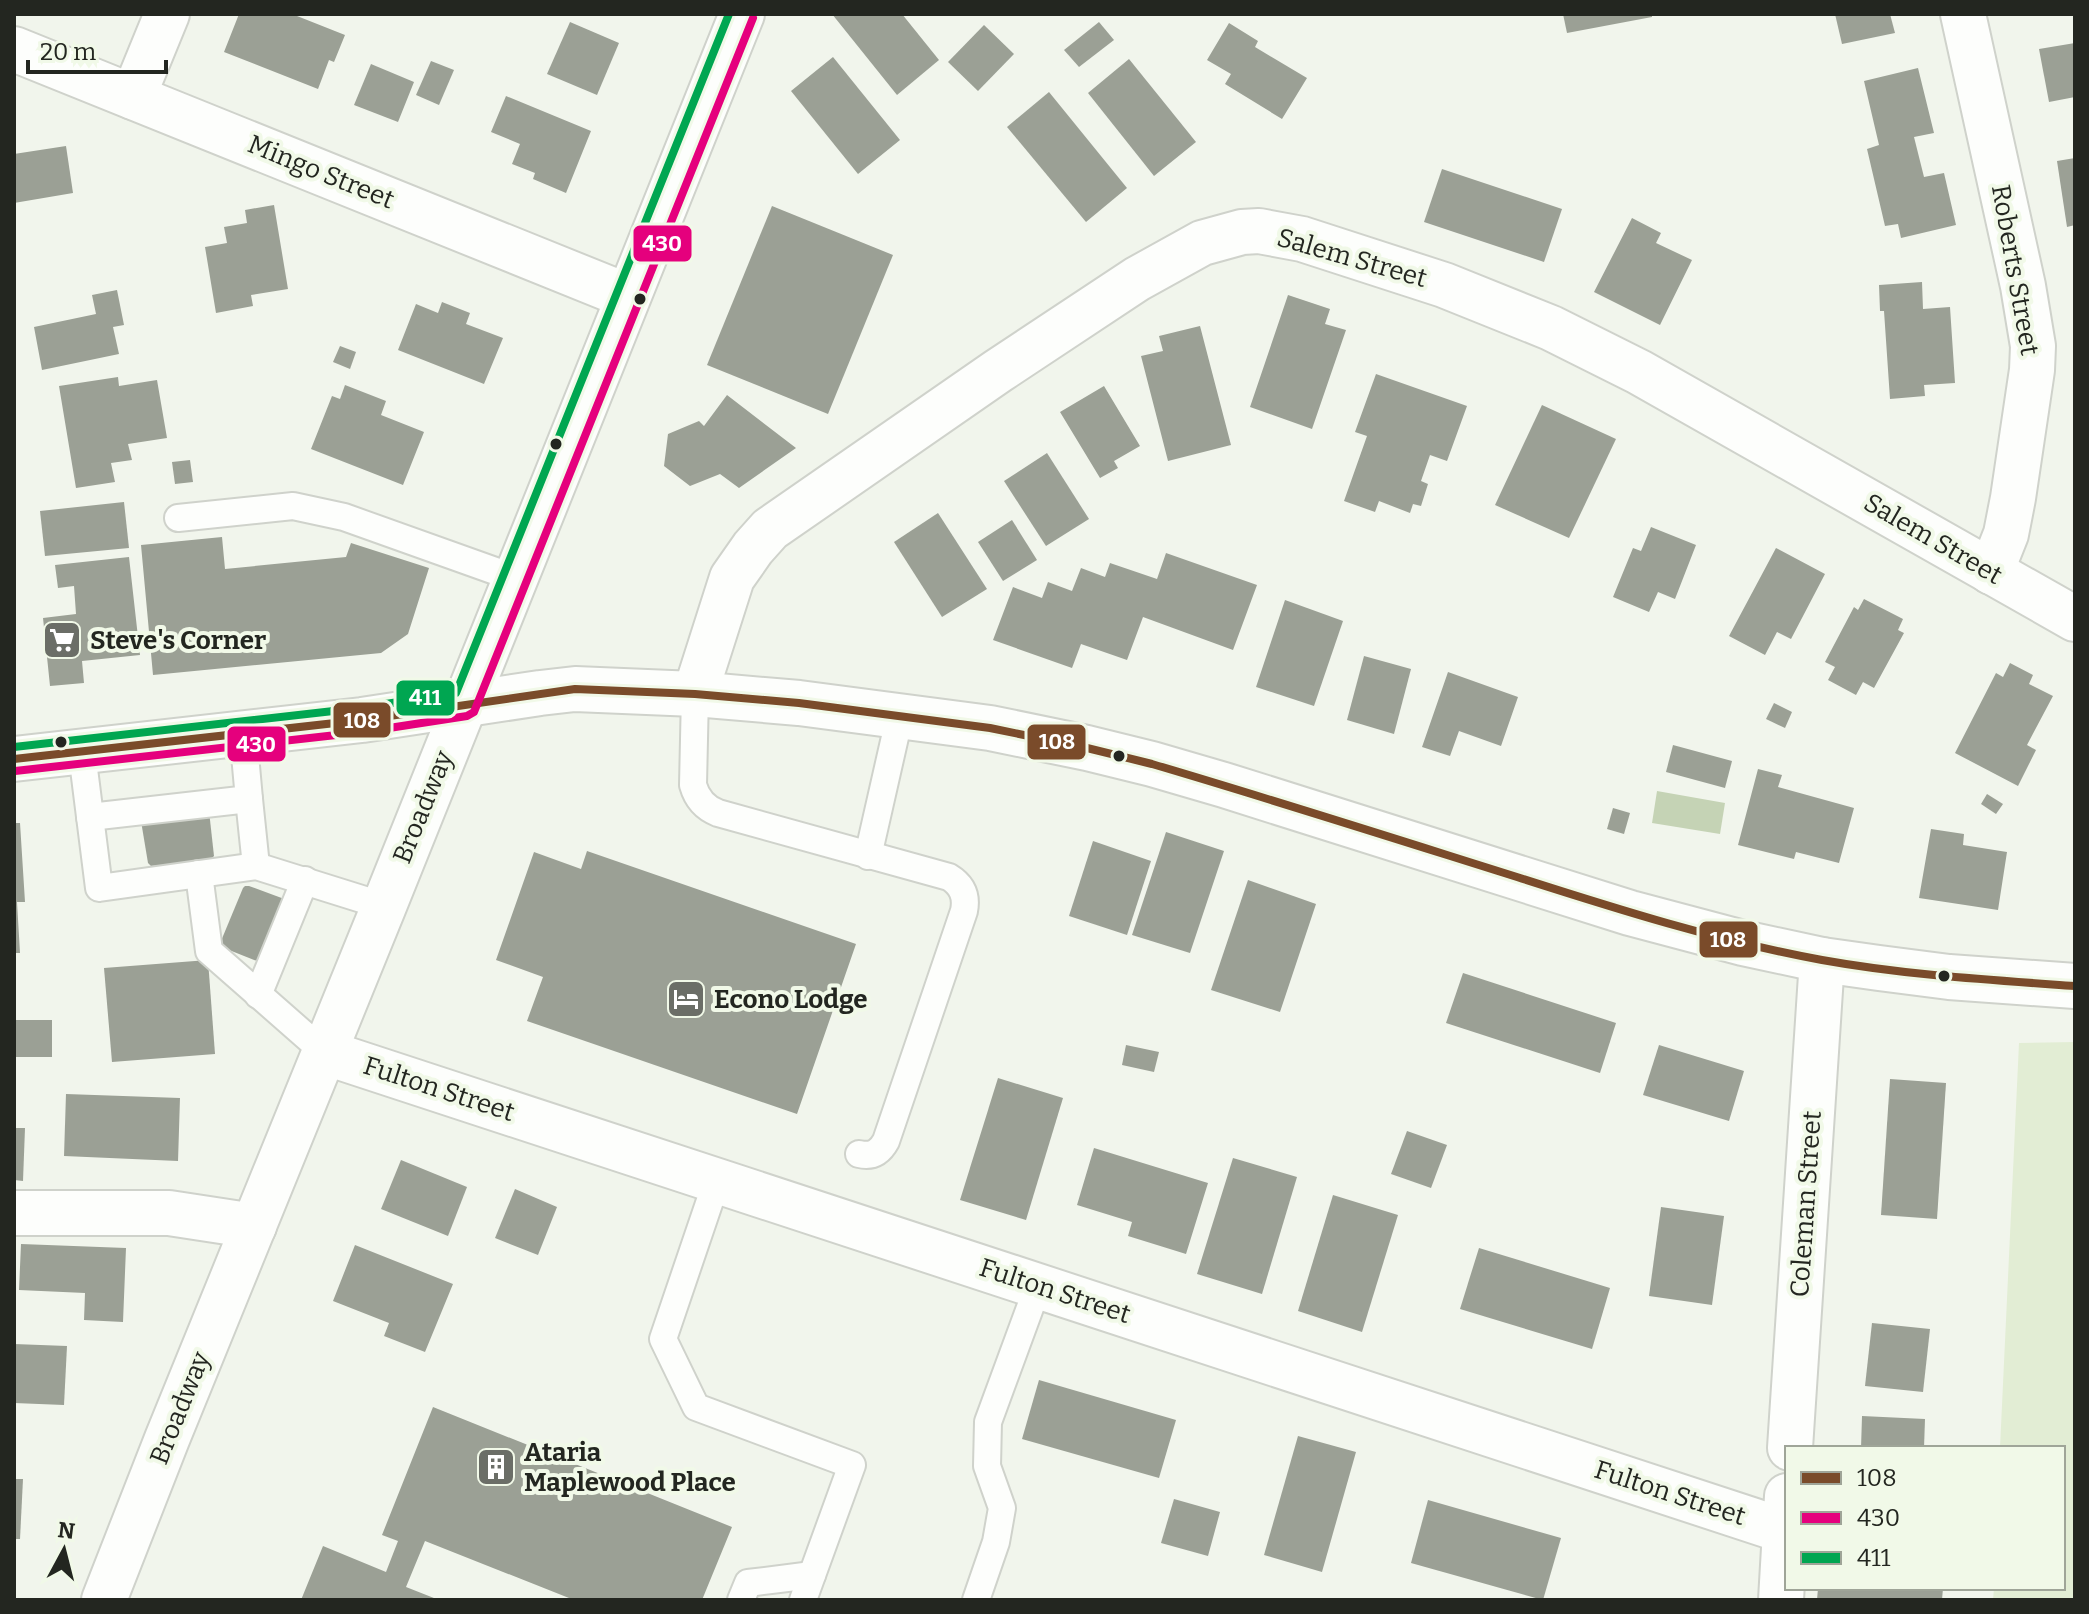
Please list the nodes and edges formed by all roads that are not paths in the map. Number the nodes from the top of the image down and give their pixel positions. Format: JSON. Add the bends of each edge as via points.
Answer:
{"nodes":[{"id":1,"x":167,"y":14,"type":"edge"},
{"id":2,"x":742,"y":14,"type":"edge"},
{"id":3,"x":1963,"y":14,"type":"edge"},
{"id":4,"x":14,"y":49,"type":"edge"},
{"id":5,"x":133,"y":97,"type":"junction"},
{"id":6,"x":627,"y":296,"type":"junction"},
{"id":7,"x":178,"y":518,"type":"dead end"},
{"id":8,"x":1991,"y":572,"type":"junction"},
{"id":9,"x":515,"y":578,"type":"junction"},
{"id":10,"x":2075,"y":619,"type":"edge"},
{"id":11,"x":695,"y":694,"type":"junction"},
{"id":12,"x":465,"y":704,"type":"junction"},
{"id":13,"x":900,"y":715,"type":"junction"},
{"id":14,"x":243,"y":733,"type":"junction"},
{"id":15,"x":82,"y":753,"type":"junction"},
{"id":16,"x":14,"y":759,"type":"edge"},
{"id":17,"x":249,"y":799,"type":"junction"},
{"id":18,"x":90,"y":817,"type":"junction"},
{"id":19,"x":868,"y":856,"type":"junction"},
{"id":20,"x":256,"y":866,"type":"junction"},
{"id":21,"x":199,"y":874,"type":"junction"},
{"id":22,"x":305,"y":880,"type":"junction"},
{"id":23,"x":384,"y":906,"type":"junction"},
{"id":24,"x":1822,"y":960,"type":"junction"},
{"id":25,"x":2075,"y":986,"type":"edge"},
{"id":26,"x":258,"y":995,"type":"junction"},
{"id":27,"x":324,"y":1052,"type":"junction"},
{"id":28,"x":859,"y":1154,"type":"dead end"},
{"id":29,"x":717,"y":1180,"type":"junction"},
{"id":30,"x":14,"y":1213,"type":"edge"},
{"id":31,"x":254,"y":1226,"type":"junction"},
{"id":32,"x":1038,"y":1286,"type":"junction"},
{"id":33,"x":1790,"y":1446,"type":"edge"},
{"id":34,"x":1785,"y":1513,"type":"edge"},
{"id":35,"x":1785,"y":1530,"type":"edge"},
{"id":36,"x":812,"y":1575,"type":"junction"},
{"id":37,"x":104,"y":1600,"type":"edge"},
{"id":38,"x":741,"y":1600,"type":"edge"},
{"id":39,"x":803,"y":1600,"type":"edge"},
{"id":40,"x":976,"y":1600,"type":"edge"},
{"id":41,"x":1781,"y":1600,"type":"edge"}],
"edges":[{"from":1,"to":5,"type":"street"},
{"from":2,"to":6,"type":"street","name":"Broadway"},
{"from":3,"to":8,"type":"street","name":"Roberts Street","via":[[2033,346],[2013,498]]},
{"from":4,"to":5,"type":"street","name":"Mingo Street"},
{"from":5,"to":6,"type":"street","name":"Mingo Street"},
{"from":6,"to":9,"type":"street","name":"Broadway"},
{"from":7,"to":9,"type":"lane","via":[[293,506],[344,517]]},
{"from":8,"to":10,"type":"street","name":"Salem Street"},
{"from":8,"to":11,"type":"street","name":"Salem Street","via":[[1639,372],[1551,328],[1444,285],[1302,239],[1242,232],[1202,243],[1137,279],[770,529],[732,578]]},
{"from":9,"to":12,"type":"street","name":"Broadway"},
{"from":11,"to":12,"type":"street","via":[[575,689]]},
{"from":11,"to":13,"type":"street"},
{"from":11,"to":19,"type":"lane","via":[[693,785],[706,807]]},
{"from":12,"to":14,"type":"street"},
{"from":12,"to":23,"type":"street","name":"Broadway"},
{"from":13,"to":19,"type":"lane"},
{"from":13,"to":24,"type":"street","via":[[1038,737],[1152,764],[1630,913]]},
{"from":14,"to":15,"type":"street"},
{"from":14,"to":17,"type":"lane"},
{"from":15,"to":16,"type":"street"},
{"from":15,"to":18,"type":"lane"},
{"from":17,"to":18,"type":"lane"},
{"from":17,"to":20,"type":"lane"},
{"from":18,"to":21,"type":"lane","via":[[99,888]]},
{"from":19,"to":28,"type":"lane","via":[[949,877],[965,900],[886,1141],[877,1152]]},
{"from":20,"to":21,"type":"lane"},
{"from":20,"to":22,"type":"lane"},
{"from":21,"to":26,"type":"lane","via":[[209,951]]},
{"from":22,"to":23,"type":"lane"},
{"from":22,"to":26,"type":"lane"},
{"from":23,"to":27,"type":"street","name":"Broadway"},
{"from":24,"to":25,"type":"street"},
{"from":24,"to":33,"type":"street","name":"Coleman Street"},
{"from":26,"to":27,"type":"lane"},
{"from":27,"to":29,"type":"street","name":"Fulton Street"},
{"from":27,"to":31,"type":"street","name":"Broadway"},
{"from":29,"to":32,"type":"street","name":"Fulton Street"},
{"from":29,"to":36,"type":"lane","via":[[663,1339],[696,1407],[852,1465]]},
{"from":30,"to":31,"type":"street","via":[[169,1213]]},
{"from":31,"to":37,"type":"street","name":"Broadway"},
{"from":32,"to":34,"type":"street","name":"Fulton Street"},
{"from":32,"to":40,"type":"lane","via":[[988,1422],[987,1466],[1002,1508]]},
{"from":35,"to":41,"type":"street"},
{"from":36,"to":38,"type":"lane","via":[[748,1583]]},
{"from":36,"to":39,"type":"lane"}]}
